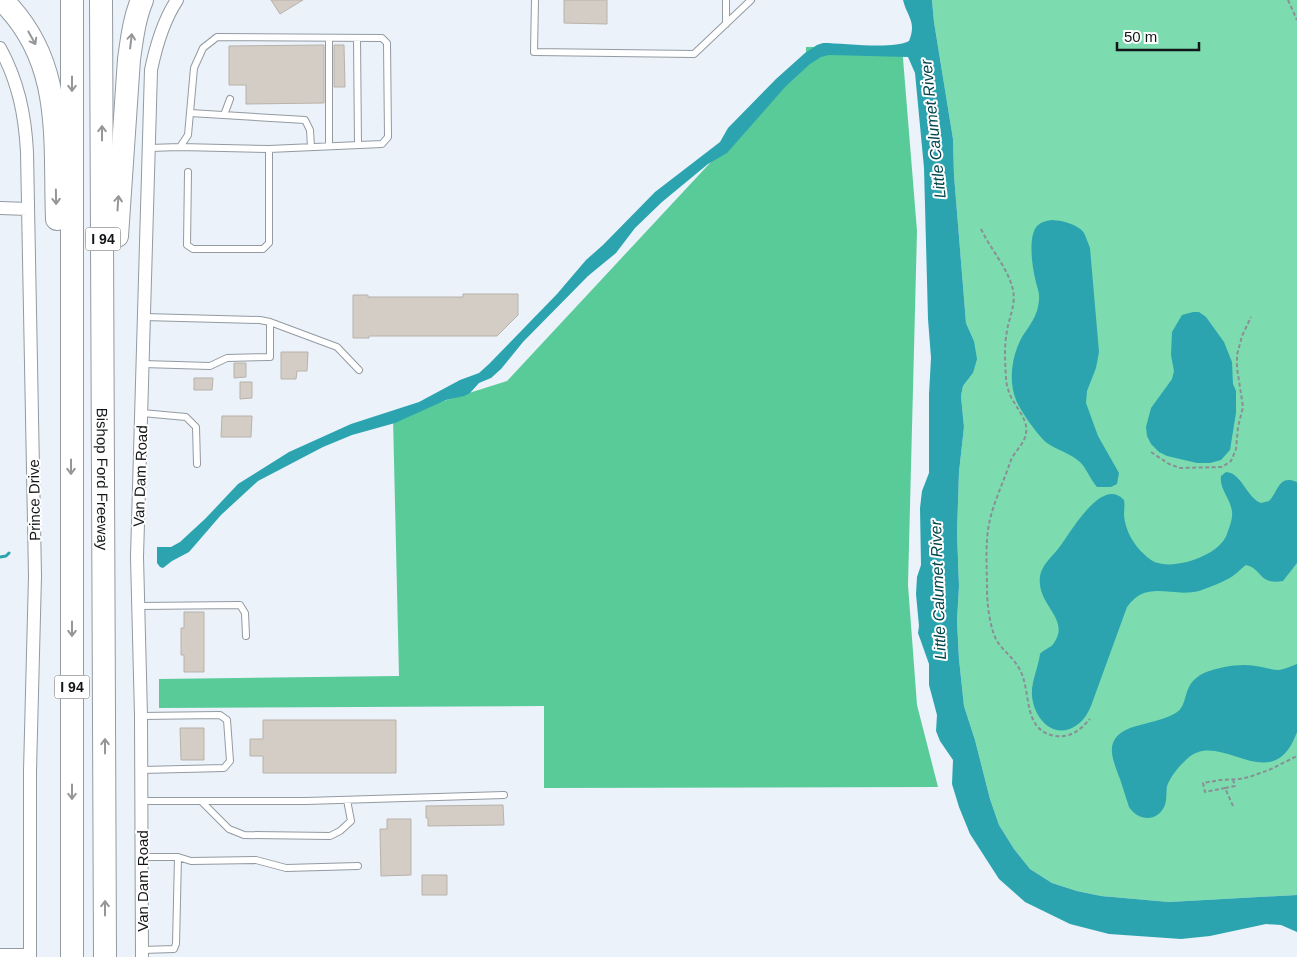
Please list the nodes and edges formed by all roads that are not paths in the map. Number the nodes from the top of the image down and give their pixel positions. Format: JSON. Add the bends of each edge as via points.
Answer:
{"nodes":[{"id":1,"x":2,"y":0,"type":"edge"},
{"id":2,"x":72,"y":0,"type":"edge"},
{"id":3,"x":101,"y":0,"type":"edge"},
{"id":4,"x":142,"y":0,"type":"edge"},
{"id":5,"x":177,"y":0,"type":"edge"},
{"id":6,"x":535,"y":0,"type":"edge"},
{"id":7,"x":726,"y":0,"type":"edge"},
{"id":8,"x":751,"y":0,"type":"edge"},
{"id":9,"x":726,"y":24,"type":"junction"},
{"id":10,"x":329,"y":38,"type":"junction"},
{"id":11,"x":357,"y":38,"type":"junction"},
{"id":12,"x":0,"y":48,"type":"edge"},
{"id":13,"x":230,"y":99,"type":"dead end"},
{"id":14,"x":190,"y":113,"type":"junction"},
{"id":15,"x":224,"y":115,"type":"junction"},
{"id":16,"x":358,"y":145,"type":"junction"},
{"id":17,"x":329,"y":146,"type":"junction"},
{"id":18,"x":180,"y":147,"type":"junction"},
{"id":19,"x":312,"y":147,"type":"junction"},
{"id":20,"x":149,"y":148,"type":"junction"},
{"id":21,"x":269,"y":149,"type":"junction"},
{"id":22,"x":188,"y":172,"type":"dead end"},
{"id":23,"x":0,"y":208,"type":"edge"},
{"id":24,"x":28,"y":209,"type":"junction"},
{"id":25,"x":144,"y":317,"type":"junction"},
{"id":26,"x":270,"y":322,"type":"junction"},
{"id":27,"x":143,"y":364,"type":"junction"},
{"id":28,"x":359,"y":370,"type":"dead end"},
{"id":29,"x":142,"y":412,"type":"junction"},
{"id":30,"x":71,"y":418,"type":"junction"},
{"id":31,"x":197,"y":464,"type":"dead end"},
{"id":32,"x":104,"y":479,"type":"junction"},
{"id":33,"x":138,"y":606,"type":"junction"},
{"id":34,"x":246,"y":636,"type":"dead end"},
{"id":35,"x":141,"y":716,"type":"junction"},
{"id":36,"x":142,"y":770,"type":"junction"},
{"id":37,"x":504,"y":795,"type":"dead end"},
{"id":38,"x":347,"y":800,"type":"junction"},
{"id":39,"x":142,"y":801,"type":"junction"},
{"id":40,"x":202,"y":802,"type":"junction"},
{"id":41,"x":143,"y":857,"type":"junction"},
{"id":42,"x":178,"y":857,"type":"junction"},
{"id":43,"x":358,"y":866,"type":"dead end"},
{"id":44,"x":142,"y":954,"type":"edge"},
{"id":45,"x":0,"y":955,"type":"edge"},
{"id":46,"x":30,"y":956,"type":"edge"},
{"id":47,"x":72,"y":957,"type":"edge"},
{"id":48,"x":105,"y":957,"type":"edge"}],
"edges":[{"from":1,"to":30,"type":"highway","one_way":true,"via":[[35,44],[51,92],[59,308]]},
{"from":2,"to":30,"type":"highway","number":"I 94","one_way":true},
{"from":32,"to":3,"type":"highway","name":"Bishop Ford Freeway","number":"I 94","one_way":true},
{"from":32,"to":4,"type":"highway","one_way":true,"via":[[115,396],[118,216],[129,59],[132,32]]},
{"from":5,"to":20,"type":"street","name":"Van Dam Road","via":[[170,10],[152,63]]},
{"from":6,"to":9,"type":"lane","via":[[534,52],[694,54]]},
{"from":7,"to":9,"type":"lane"},
{"from":8,"to":9,"type":"lane"},
{"from":10,"to":11,"type":"lane"},
{"from":10,"to":14,"type":"lane","via":[[217,37],[203,48],[194,68]]},
{"from":10,"to":17,"type":"lane"},
{"from":11,"to":16,"type":"lane"},
{"from":11,"to":16,"type":"lane","via":[[382,38],[387,43],[388,137],[382,144]]},
{"from":12,"to":24,"type":"street","name":"Prince Drive","via":[[15,81],[24,118]]},
{"from":13,"to":15,"type":"lane"},
{"from":14,"to":15,"type":"lane"},
{"from":14,"to":18,"type":"lane","via":[[188,135]]},
{"from":15,"to":19,"type":"lane","via":[[305,120]]},
{"from":16,"to":17,"type":"lane"},
{"from":17,"to":19,"type":"lane"},
{"from":18,"to":20,"type":"lane"},
{"from":18,"to":21,"type":"lane"},
{"from":19,"to":21,"type":"lane"},
{"from":20,"to":25,"type":"street","name":"Van Dam Road"},
{"from":21,"to":22,"type":"lane","via":[[269,243],[263,249],[193,249],[187,245]]},
{"from":23,"to":24,"type":"street"},
{"from":24,"to":46,"type":"street","name":"Prince Drive","via":[[35,576]]},
{"from":25,"to":26,"type":"lane"},
{"from":25,"to":27,"type":"street","name":"Van Dam Road"},
{"from":26,"to":27,"type":"lane","via":[[270,357],[227,358],[210,366]]},
{"from":26,"to":28,"type":"lane","via":[[337,347]]},
{"from":27,"to":29,"type":"street","name":"Van Dam Road"},
{"from":29,"to":31,"type":"lane","via":[[186,417],[196,427]]},
{"from":29,"to":33,"type":"street","name":"Van Dam Road"},
{"from":30,"to":47,"type":"highway","number":"I 94","one_way":true},
{"from":48,"to":32,"type":"highway","name":"Bishop Ford Freeway","number":"I 94","one_way":true},
{"from":33,"to":34,"type":"lane","via":[[240,604],[245,613]]},
{"from":33,"to":35,"type":"street","name":"Van Dam Road"},
{"from":35,"to":36,"type":"street","name":"Van Dam Road"},
{"from":35,"to":36,"type":"lane","via":[[220,714],[227,720],[230,762],[224,768]]},
{"from":36,"to":39,"type":"street","name":"Van Dam Road"},
{"from":37,"to":38,"type":"lane"},
{"from":38,"to":40,"type":"lane"},
{"from":38,"to":40,"type":"lane","via":[[351,821],[330,836],[244,835],[229,829]]},
{"from":39,"to":40,"type":"lane"},
{"from":39,"to":41,"type":"street","name":"Van Dam Road"},
{"from":41,"to":42,"type":"lane"},
{"from":41,"to":44,"type":"street","name":"Van Dam Road"},
{"from":42,"to":43,"type":"lane","via":[[192,861],[256,860],[286,868]]},
{"from":42,"to":44,"type":"lane","via":[[176,944],[174,949]]},
{"from":45,"to":46,"type":"street"}]}
